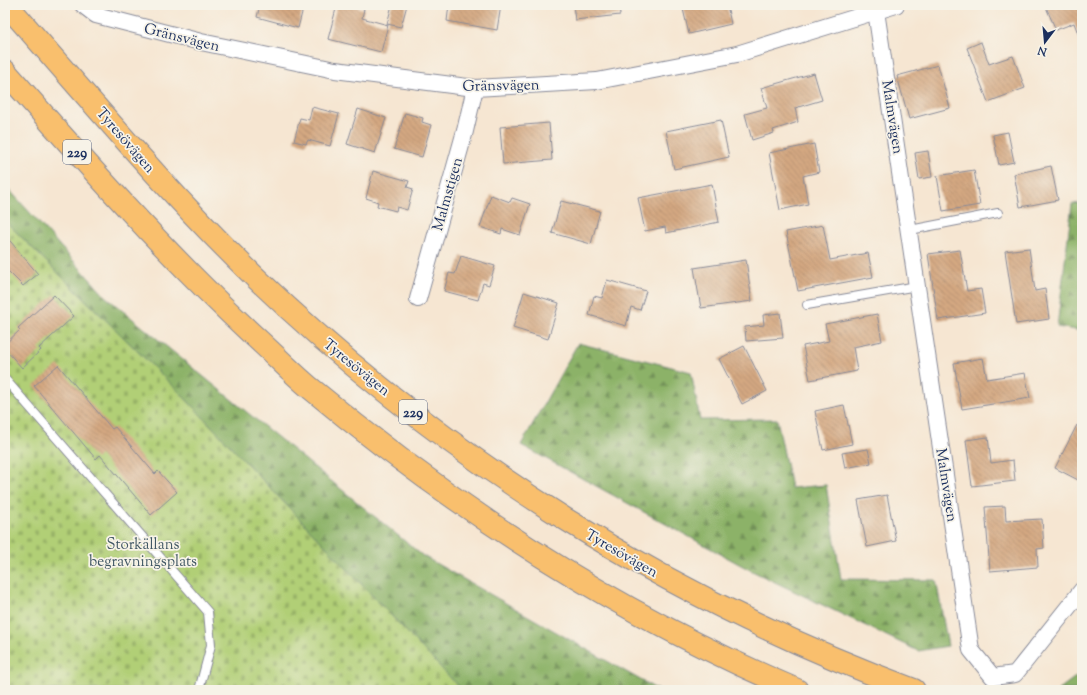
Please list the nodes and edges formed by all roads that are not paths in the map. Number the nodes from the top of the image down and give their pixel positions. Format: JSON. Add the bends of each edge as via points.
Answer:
{"nodes":[{"id":1,"x":7,"y":5,"type":"edge"},
{"id":2,"x":83,"y":5,"type":"edge"},
{"id":3,"x":896,"y":5,"type":"edge"},
{"id":4,"x":874,"y":8,"type":"edge"},
{"id":5,"x":5,"y":71,"type":"edge"},
{"id":6,"x":475,"y":88,"type":"junction"},
{"id":7,"x":998,"y":212,"type":"dead end"},
{"id":8,"x":910,"y":230,"type":"junction"},
{"id":9,"x":917,"y":286,"type":"junction"},
{"id":10,"x":418,"y":299,"type":"dead end"},
{"id":11,"x":807,"y":305,"type":"dead end"},
{"id":12,"x":7,"y":384,"type":"edge"},
{"id":13,"x":1082,"y":590,"type":"edge"},
{"id":14,"x":199,"y":690,"type":"edge"},
{"id":15,"x":797,"y":690,"type":"edge"},
{"id":16,"x":914,"y":690,"type":"edge"}],
"edges":[{"from":1,"to":16,"type":"highway","name":"Tyresövägen","number":"229","via":[[175,196],[256,278],[344,358],[459,448],[573,525],[712,602],[790,640]]},
{"from":2,"to":6,"type":"street","name":"Gränsvägen","via":[[96,15],[209,44],[335,70]]},
{"from":3,"to":4,"type":"street","name":"Gränsvägen"},
{"from":4,"to":6,"type":"street","name":"Gränsvägen","via":[[737,54],[605,80]]},
{"from":4,"to":8,"type":"street","name":"Malmvägen"},
{"from":5,"to":15,"type":"highway","number":"229","via":[[149,232],[227,310],[308,386],[430,482],[542,558],[623,605],[705,648]]},
{"from":6,"to":10,"type":"street","name":"Malmstigen"},
{"from":7,"to":8,"type":"lane"},
{"from":8,"to":9,"type":"street","name":"Malmvägen"},
{"from":9,"to":11,"type":"lane"},
{"from":9,"to":13,"type":"street","name":"Malmvägen","via":[[971,650],[993,677],[1015,674]]},
{"from":12,"to":14,"type":"lane","via":[[208,612],[211,645]]}]}
